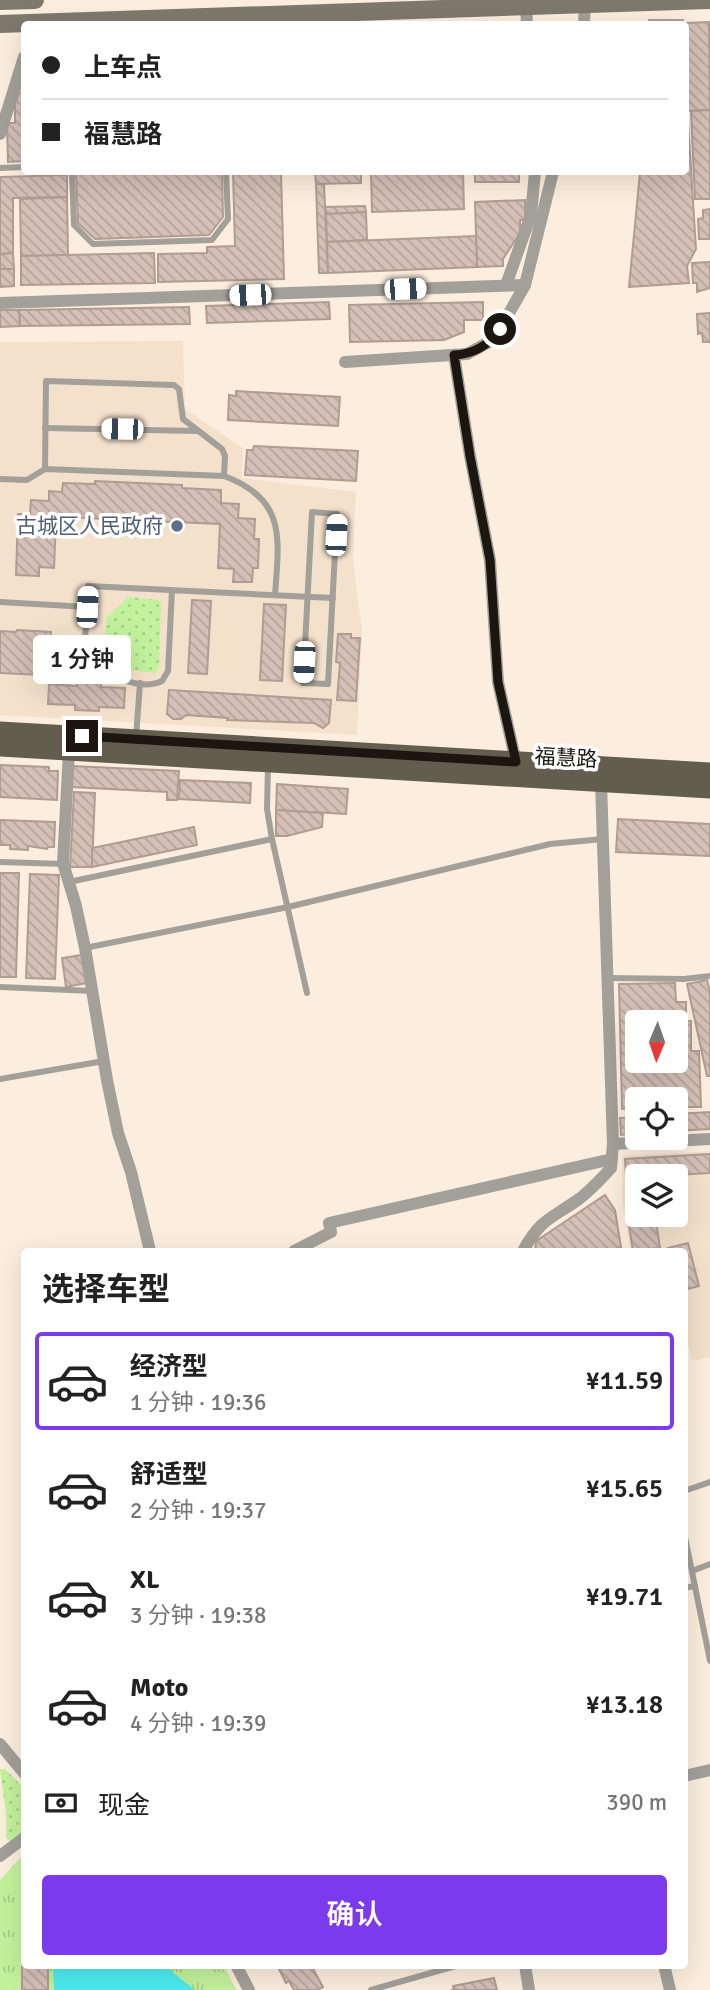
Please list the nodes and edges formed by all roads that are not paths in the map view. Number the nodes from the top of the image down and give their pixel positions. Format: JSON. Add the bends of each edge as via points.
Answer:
{"nodes":[{"id":1,"x":35,"y":0,"type":"edge"},
{"id":2,"x":708,"y":0,"type":"edge"},
{"id":3,"x":0,"y":1,"type":"edge"},
{"id":4,"x":585,"y":3,"type":"junction"},
{"id":5,"x":526,"y":5,"type":"junction"},
{"id":6,"x":112,"y":21,"type":"edge"},
{"id":7,"x":527,"y":21,"type":"edge"},
{"id":8,"x":584,"y":21,"type":"edge"},
{"id":9,"x":0,"y":24,"type":"edge"},
{"id":10,"x":21,"y":24,"type":"edge"},
{"id":11,"x":21,"y":67,"type":"edge"},
{"id":12,"x":0,"y":134,"type":"edge"},
{"id":13,"x":21,"y":167,"type":"edge"},
{"id":14,"x":0,"y":168,"type":"edge"},
{"id":15,"x":72,"y":175,"type":"edge"},
{"id":16,"x":226,"y":175,"type":"edge"},
{"id":17,"x":535,"y":175,"type":"edge"},
{"id":18,"x":551,"y":175,"type":"edge"},
{"id":19,"x":506,"y":285,"type":"junction"},
{"id":20,"x":525,"y":285,"type":"junction"},
{"id":21,"x":0,"y":303,"type":"edge"},
{"id":22,"x":454,"y":355,"type":"junction"},
{"id":23,"x":345,"y":362,"type":"dead end"},
{"id":24,"x":45,"y":428,"type":"junction"},
{"id":25,"x":199,"y":431,"type":"junction"},
{"id":26,"x":45,"y":469,"type":"junction"},
{"id":27,"x":224,"y":476,"type":"junction"},
{"id":28,"x":0,"y":479,"type":"edge"},
{"id":29,"x":172,"y":590,"type":"junction"},
{"id":30,"x":275,"y":595,"type":"junction"},
{"id":31,"x":307,"y":597,"type":"junction"},
{"id":32,"x":333,"y":598,"type":"junction"},
{"id":33,"x":0,"y":602,"type":"edge"},
{"id":34,"x":87,"y":607,"type":"junction"},
{"id":35,"x":140,"y":683,"type":"junction"},
{"id":36,"x":0,"y":731,"type":"edge"},
{"id":37,"x":136,"y":740,"type":"junction"},
{"id":38,"x":0,"y":747,"type":"edge"},
{"id":39,"x":69,"y":751,"type":"junction"},
{"id":40,"x":516,"y":762,"type":"junction"},
{"id":41,"x":268,"y":763,"type":"junction"},
{"id":42,"x":710,"y":772,"type":"edge"},
{"id":43,"x":601,"y":783,"type":"junction"},
{"id":44,"x":710,"y":789,"type":"edge"},
{"id":45,"x":272,"y":839,"type":"junction"},
{"id":46,"x":603,"y":839,"type":"junction"},
{"id":47,"x":0,"y":862,"type":"edge"},
{"id":48,"x":64,"y":864,"type":"junction"},
{"id":49,"x":69,"y":882,"type":"junction"},
{"id":50,"x":288,"y":907,"type":"junction"},
{"id":51,"x":85,"y":948,"type":"junction"},
{"id":52,"x":710,"y":976,"type":"edge"},
{"id":53,"x":608,"y":978,"type":"junction"},
{"id":54,"x":0,"y":987,"type":"edge"},
{"id":55,"x":93,"y":991,"type":"junction"},
{"id":56,"x":307,"y":993,"type":"dead end"},
{"id":57,"x":104,"y":1061,"type":"junction"},
{"id":58,"x":0,"y":1079,"type":"edge"},
{"id":59,"x":710,"y":1139,"type":"edge"},
{"id":60,"x":613,"y":1144,"type":"junction"},
{"id":61,"x":611,"y":1159,"type":"junction"},
{"id":62,"x":149,"y":1248,"type":"edge"},
{"id":63,"x":301,"y":1248,"type":"edge"},
{"id":64,"x":525,"y":1248,"type":"edge"},
{"id":65,"x":710,"y":1482,"type":"edge"},
{"id":66,"x":688,"y":1490,"type":"edge"},
{"id":67,"x":688,"y":1552,"type":"edge"},
{"id":68,"x":710,"y":1564,"type":"edge"},
{"id":69,"x":692,"y":1571,"type":"junction"},
{"id":70,"x":695,"y":1586,"type":"junction"},
{"id":71,"x":688,"y":1587,"type":"edge"},
{"id":72,"x":710,"y":1661,"type":"edge"},
{"id":73,"x":0,"y":1744,"type":"edge"},
{"id":74,"x":21,"y":1768,"type":"edge"},
{"id":75,"x":710,"y":1770,"type":"edge"},
{"id":76,"x":688,"y":1775,"type":"edge"},
{"id":77,"x":21,"y":1840,"type":"edge"},
{"id":78,"x":0,"y":1856,"type":"edge"},
{"id":79,"x":238,"y":1969,"type":"edge"},
{"id":80,"x":445,"y":1969,"type":"edge"},
{"id":81,"x":525,"y":1969,"type":"edge"},
{"id":82,"x":665,"y":1969,"type":"edge"},
{"id":83,"x":249,"y":1990,"type":"edge"},
{"id":84,"x":371,"y":1990,"type":"edge"},
{"id":85,"x":529,"y":1990,"type":"edge"},
{"id":86,"x":670,"y":1990,"type":"edge"}],
"edges":[{"from":1,"to":3,"type":"street"},
{"from":2,"to":4,"type":"street"},
{"from":4,"to":5,"type":"street"},
{"from":4,"to":8,"type":"street"},
{"from":5,"to":6,"type":"street"},
{"from":5,"to":7,"type":"street"},
{"from":9,"to":10,"type":"street"},
{"from":11,"to":12,"type":"street"},
{"from":13,"to":14,"type":"lane"},
{"from":15,"to":16,"type":"lane","via":[[74,225],[93,244],[212,240],[228,219]]},
{"from":17,"to":19,"type":"street","via":[[531,215]]},
{"from":18,"to":20,"type":"street"},
{"from":19,"to":20,"type":"street"},
{"from":19,"to":21,"type":"street"},
{"from":20,"to":22,"type":"street","via":[[495,336],[475,351]]},
{"from":22,"to":23,"type":"street"},
{"from":22,"to":40,"type":"street","via":[[490,560],[498,682]]},
{"from":24,"to":25,"type":"lane"},
{"from":24,"to":25,"type":"lane","via":[[46,381],[174,384],[180,389],[181,416]]},
{"from":24,"to":26,"type":"lane"},
{"from":25,"to":27,"type":"lane","via":[[222,449]]},
{"from":26,"to":27,"type":"lane"},
{"from":26,"to":28,"type":"lane","via":[[27,480]]},
{"from":27,"to":30,"type":"lane","via":[[249,488],[273,516],[278,535]]},
{"from":29,"to":30,"type":"lane"},
{"from":29,"to":34,"type":"lane","via":[[88,586]]},
{"from":29,"to":35,"type":"lane","via":[[167,675],[159,683]]},
{"from":30,"to":31,"type":"lane"},
{"from":31,"to":32,"type":"lane"},
{"from":31,"to":32,"type":"lane","via":[[312,512],[337,514]]},
{"from":31,"to":32,"type":"lane","via":[[303,683],[328,684]]},
{"from":33,"to":34,"type":"lane"},
{"from":34,"to":35,"type":"lane","via":[[84,660],[127,682]]},
{"from":35,"to":37,"type":"lane"},
{"from":36,"to":37,"type":"main road","name":"福慧路"},
{"from":37,"to":40,"type":"main road","name":"福慧路"},
{"from":38,"to":39,"type":"main road","name":"福慧路"},
{"from":39,"to":41,"type":"main road","name":"福慧路"},
{"from":39,"to":48,"type":"street"},
{"from":40,"to":42,"type":"main road","name":"福慧路"},
{"from":41,"to":43,"type":"main road","name":"福慧路"},
{"from":41,"to":45,"type":"lane"},
{"from":43,"to":44,"type":"main road","name":"福慧路"},
{"from":43,"to":46,"type":"street"},
{"from":45,"to":49,"type":"lane"},
{"from":45,"to":50,"type":"lane"},
{"from":46,"to":50,"type":"lane","via":[[550,844]]},
{"from":46,"to":53,"type":"street"},
{"from":47,"to":48,"type":"lane"},
{"from":48,"to":49,"type":"street"},
{"from":49,"to":51,"type":"street"},
{"from":50,"to":51,"type":"lane"},
{"from":50,"to":56,"type":"lane"},
{"from":51,"to":55,"type":"street"},
{"from":52,"to":53,"type":"lane"},
{"from":53,"to":60,"type":"street"},
{"from":54,"to":55,"type":"lane"},
{"from":55,"to":57,"type":"street"},
{"from":57,"to":58,"type":"lane"},
{"from":57,"to":62,"type":"street"},
{"from":59,"to":60,"type":"street"},
{"from":60,"to":61,"type":"street"},
{"from":61,"to":63,"type":"street","via":[[329,1223],[331,1232]]},
{"from":61,"to":64,"type":"street","via":[[611,1168],[579,1199],[548,1217]]},
{"from":65,"to":66,"type":"lane"},
{"from":67,"to":69,"type":"lane"},
{"from":68,"to":69,"type":"lane"},
{"from":69,"to":70,"type":"lane"},
{"from":70,"to":71,"type":"lane"},
{"from":70,"to":72,"type":"lane"},
{"from":73,"to":74,"type":"street"},
{"from":75,"to":76,"type":"street"},
{"from":77,"to":78,"type":"street"},
{"from":79,"to":83,"type":"street"},
{"from":80,"to":84,"type":"lane"},
{"from":81,"to":85,"type":"street"},
{"from":82,"to":86,"type":"street"}]}
